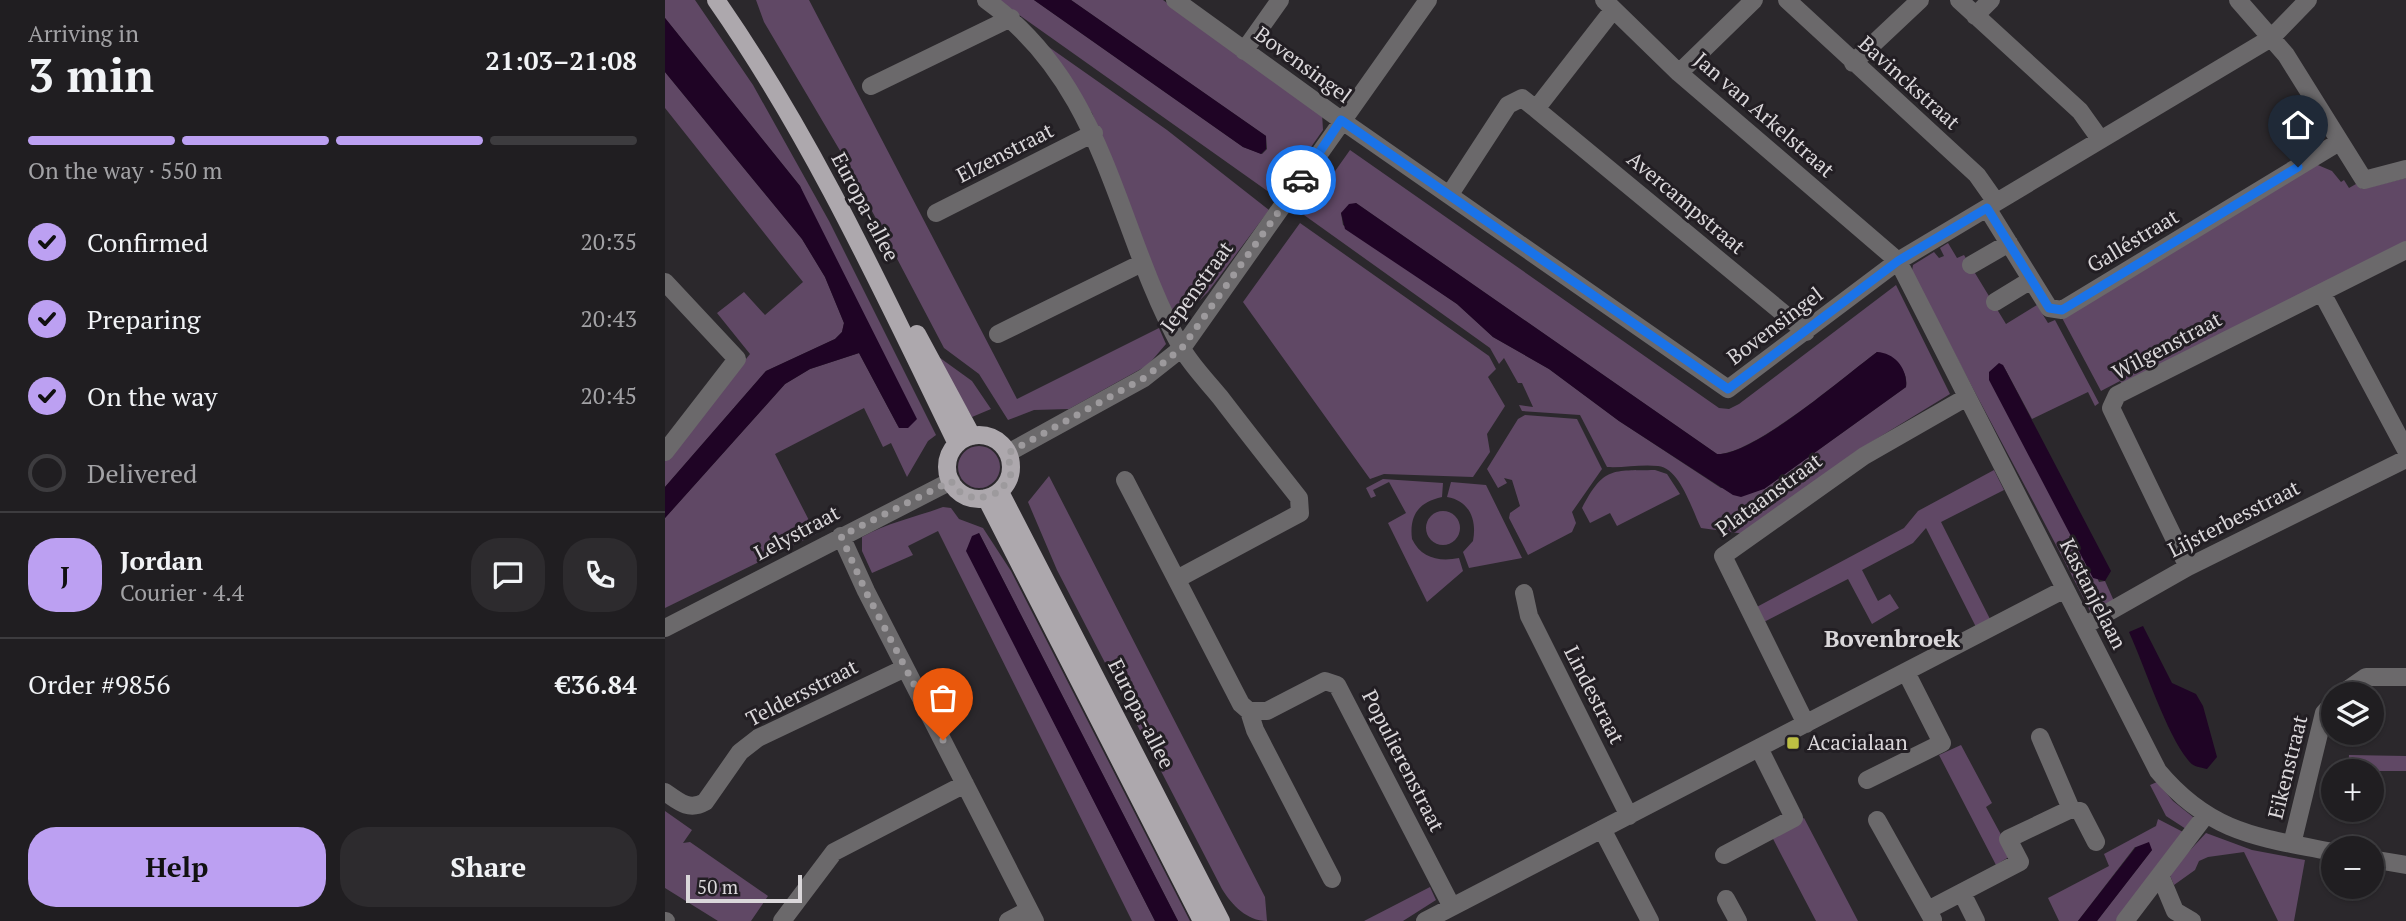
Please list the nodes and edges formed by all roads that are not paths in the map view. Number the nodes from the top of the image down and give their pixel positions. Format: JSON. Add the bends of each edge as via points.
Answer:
{"nodes":[{"id":1,"x":716,"y":0,"type":"edge"},
{"id":2,"x":725,"y":0,"type":"edge"},
{"id":3,"x":986,"y":0,"type":"edge"},
{"id":4,"x":1175,"y":0,"type":"edge"},
{"id":5,"x":1280,"y":0,"type":"edge"},
{"id":6,"x":1428,"y":0,"type":"edge"},
{"id":7,"x":1754,"y":0,"type":"edge"},
{"id":8,"x":1787,"y":0,"type":"edge"},
{"id":9,"x":1920,"y":0,"type":"edge"},
{"id":10,"x":1959,"y":0,"type":"edge"},
{"id":11,"x":1991,"y":0,"type":"edge"},
{"id":12,"x":2238,"y":0,"type":"edge"},
{"id":13,"x":2308,"y":0,"type":"edge"},
{"id":14,"x":1609,"y":5,"type":"edge"},
{"id":15,"x":1975,"y":16,"type":"junction"},
{"id":16,"x":1011,"y":18,"type":"junction"},
{"id":17,"x":2271,"y":38,"type":"junction"},
{"id":18,"x":1244,"y":51,"type":"junction"},
{"id":19,"x":1853,"y":63,"type":"junction"},
{"id":20,"x":1679,"y":73,"type":"junction"},
{"id":21,"x":871,"y":86,"type":"dead end"},
{"id":22,"x":1536,"y":108,"type":"junction"},
{"id":23,"x":1341,"y":120,"type":"junction"},
{"id":24,"x":1094,"y":133,"type":"junction"},
{"id":25,"x":2099,"y":139,"type":"junction"},
{"id":26,"x":2339,"y":142,"type":"junction"},
{"id":27,"x":2406,"y":169,"type":"edge"},
{"id":28,"x":1450,"y":194,"type":"junction"},
{"id":29,"x":1991,"y":205,"type":"junction"},
{"id":30,"x":936,"y":213,"type":"dead end"},
{"id":31,"x":2009,"y":243,"type":"junction"},
{"id":32,"x":2406,"y":250,"type":"edge"},
{"id":33,"x":1898,"y":261,"type":"junction"},
{"id":34,"x":1142,"y":262,"type":"junction"},
{"id":35,"x":1971,"y":265,"type":"dead end"},
{"id":36,"x":2031,"y":279,"type":"junction"},
{"id":37,"x":665,"y":282,"type":"edge"},
{"id":38,"x":2322,"y":293,"type":"junction"},
{"id":39,"x":1995,"y":302,"type":"dead end"},
{"id":40,"x":1806,"y":332,"type":"junction"},
{"id":41,"x":998,"y":334,"type":"dead end"},
{"id":42,"x":1182,"y":348,"type":"junction"},
{"id":43,"x":1966,"y":397,"type":"junction"},
{"id":44,"x":964,"y":440,"type":"junction"},
{"id":45,"x":2406,"y":450,"type":"edge"},
{"id":46,"x":665,"y":452,"type":"edge"},
{"id":47,"x":1008,"y":453,"type":"junction"},
{"id":48,"x":2406,"y":458,"type":"edge"},
{"id":49,"x":1125,"y":480,"type":"dead end"},
{"id":50,"x":951,"y":481,"type":"junction"},
{"id":51,"x":993,"y":495,"type":"junction"},
{"id":52,"x":841,"y":536,"type":"junction"},
{"id":53,"x":2187,"y":567,"type":"junction"},
{"id":54,"x":1177,"y":579,"type":"junction"},
{"id":55,"x":2065,"y":589,"type":"junction"},
{"id":56,"x":1524,"y":593,"type":"dead end"},
{"id":57,"x":2084,"y":626,"type":"junction"},
{"id":58,"x":665,"y":628,"type":"edge"},
{"id":59,"x":905,"y":668,"type":"junction"},
{"id":60,"x":1906,"y":672,"type":"junction"},
{"id":61,"x":2406,"y":677,"type":"edge"},
{"id":62,"x":2359,"y":682,"type":"edge"},
{"id":63,"x":1249,"y":710,"type":"junction"},
{"id":64,"x":1806,"y":724,"type":"junction"},
{"id":65,"x":2321,"y":725,"type":"edge"},
{"id":66,"x":2040,"y":737,"type":"dead end"},
{"id":67,"x":1759,"y":748,"type":"junction"},
{"id":68,"x":1867,"y":780,"type":"dead end"},
{"id":69,"x":965,"y":784,"type":"junction"},
{"id":70,"x":665,"y":792,"type":"edge"},
{"id":71,"x":2071,"y":809,"type":"junction"},
{"id":72,"x":1629,"y":816,"type":"junction"},
{"id":73,"x":2205,"y":816,"type":"junction"},
{"id":74,"x":1877,"y":820,"type":"dead end"},
{"id":75,"x":1602,"y":829,"type":"junction"},
{"id":76,"x":2096,"y":842,"type":"dead end"},
{"id":77,"x":2292,"y":844,"type":"junction"},
{"id":78,"x":2321,"y":850,"type":"edge"},
{"id":79,"x":1724,"y":855,"type":"dead end"},
{"id":80,"x":2384,"y":861,"type":"edge"},
{"id":81,"x":2406,"y":865,"type":"edge"},
{"id":82,"x":2160,"y":875,"type":"junction"},
{"id":83,"x":1332,"y":879,"type":"dead end"},
{"id":84,"x":1962,"y":893,"type":"junction"},
{"id":85,"x":1726,"y":899,"type":"dead end"},
{"id":86,"x":1452,"y":907,"type":"junction"},
{"id":87,"x":1032,"y":915,"type":"edge"},
{"id":88,"x":1931,"y":916,"type":"edge"},
{"id":89,"x":782,"y":921,"type":"edge"},
{"id":90,"x":1008,"y":921,"type":"edge"},
{"id":91,"x":1202,"y":921,"type":"edge"},
{"id":92,"x":1221,"y":921,"type":"edge"},
{"id":93,"x":1425,"y":921,"type":"edge"},
{"id":94,"x":1650,"y":921,"type":"edge"},
{"id":95,"x":1738,"y":921,"type":"edge"},
{"id":96,"x":1976,"y":921,"type":"edge"},
{"id":97,"x":2125,"y":921,"type":"edge"},
{"id":98,"x":2192,"y":921,"type":"edge"}],
"edges":[{"from":1,"to":44,"type":"main road","name":"Europa-allee","via":[[799,129]]},
{"from":2,"to":44,"type":"main road","name":"Europa-allee","via":[[804,124]]},
{"from":3,"to":16,"type":"street"},
{"from":4,"to":18,"type":"street","name":"Bovensingel"},
{"from":5,"to":18,"type":"street"},
{"from":6,"to":23,"type":"street","name":"Iepenstraat"},
{"from":7,"to":20,"type":"street"},
{"from":8,"to":19,"type":"street","name":"Bavinckstraat"},
{"from":9,"to":19,"type":"street"},
{"from":10,"to":15,"type":"street"},
{"from":11,"to":15,"type":"street"},
{"from":12,"to":17,"type":"street"},
{"from":13,"to":17,"type":"street","name":"Bovensingel"},
{"from":14,"to":20,"type":"street","name":"Jan van Arkelstraat"},
{"from":14,"to":22,"type":"street"},
{"from":15,"to":25,"type":"street","via":[[2080,111]]},
{"from":16,"to":21,"type":"street"},
{"from":16,"to":24,"type":"street","via":[[1055,72]]},
{"from":17,"to":25,"type":"street","name":"Bovensingel"},
{"from":17,"to":26,"type":"street"},
{"from":18,"to":23,"type":"street","name":"Bovensingel"},
{"from":19,"to":29,"type":"street","name":"Bavinckstraat","via":[[1977,175]]},
{"from":20,"to":33,"type":"street","name":"Jan van Arkelstraat"},
{"from":22,"to":28,"type":"street","via":[[1522,98],[1508,105]]},
{"from":22,"to":40,"type":"street","name":"Avercampstraat"},
{"from":23,"to":28,"type":"street","name":"Bovensingel"},
{"from":23,"to":42,"type":"street","name":"Iepenstraat"},
{"from":24,"to":30,"type":"street","name":"Elzenstraat"},
{"from":24,"to":34,"type":"street"},
{"from":25,"to":29,"type":"street","name":"Bovensingel"},
{"from":26,"to":27,"type":"street","via":[[2364,180]]},
{"from":26,"to":36,"type":"street","name":"Galléstraat","via":[[2062,310],[2049,308]]},
{"from":28,"to":40,"type":"street","name":"Bovensingel","via":[[1728,389]]},
{"from":29,"to":31,"type":"street","name":"Galléstraat"},
{"from":29,"to":33,"type":"street","name":"Bovensingel"},
{"from":31,"to":35,"type":"street"},
{"from":31,"to":36,"type":"street","name":"Galléstraat"},
{"from":32,"to":38,"type":"street","name":"Wilgenstraat"},
{"from":33,"to":40,"type":"street","name":"Bovensingel"},
{"from":33,"to":43,"type":"street","name":"Kastanjelaan"},
{"from":34,"to":41,"type":"street"},
{"from":34,"to":42,"type":"street"},
{"from":36,"to":39,"type":"street"},
{"from":37,"to":46,"type":"street","via":[[737,359]]},
{"from":38,"to":45,"type":"street"},
{"from":38,"to":53,"type":"street","name":"Wilgenstraat","via":[[2117,395],[2111,408]]},
{"from":42,"to":47,"type":"street","name":"Iepenstraat","via":[[1144,378]]},
{"from":42,"to":54,"type":"street","via":[[1299,498],[1300,513]]},
{"from":43,"to":55,"type":"street","name":"Kastanjelaan"},
{"from":43,"to":64,"type":"street","name":"Plataanstraat","via":[[1864,456],[1723,556]]},
{"from":44,"to":47,"type":"main road","via":[[993,438]]},
{"from":44,"to":50,"type":"main road","via":[[948,463]]},
{"from":47,"to":51,"type":"main road","via":[[1011,474]]},
{"from":48,"to":53,"type":"street","name":"Lijsterbesstraat"},
{"from":49,"to":54,"type":"street"},
{"from":50,"to":51,"type":"main road","via":[[967,497]]},
{"from":50,"to":52,"type":"street","name":"Lelystraat"},
{"from":51,"to":91,"type":"main road","name":"Europa-allee"},
{"from":51,"to":92,"type":"main road","name":"Europa-allee"},
{"from":52,"to":58,"type":"street","name":"Lelystraat"},
{"from":52,"to":59,"type":"street"},
{"from":53,"to":57,"type":"street","name":"Lijsterbesstraat"},
{"from":54,"to":63,"type":"street","via":[[1241,704]]},
{"from":55,"to":57,"type":"street","name":"Kastanjelaan"},
{"from":55,"to":60,"type":"street"},
{"from":56,"to":72,"type":"street","name":"Lindestraat","via":[[1529,616]]},
{"from":57,"to":73,"type":"street","name":"Kastanjelaan","via":[[2158,771],[2179,796]]},
{"from":59,"to":69,"type":"street"},
{"from":59,"to":70,"type":"street","name":"Teldersstraat","via":[[758,738],[740,752],[705,802],[686,806]]},
{"from":60,"to":64,"type":"street"},
{"from":60,"to":68,"type":"street","via":[[1942,743]]},
{"from":61,"to":62,"type":"street","via":[[2366,677]]},
{"from":63,"to":83,"type":"street"},
{"from":63,"to":86,"type":"street","name":"Populierenstraat","via":[[1267,711],[1325,681],[1337,685]]},
{"from":64,"to":67,"type":"street"},
{"from":65,"to":77,"type":"street","name":"Eikenstraat"},
{"from":66,"to":71,"type":"street"},
{"from":67,"to":72,"type":"street"},
{"from":67,"to":79,"type":"street","via":[[1794,818]]},
{"from":69,"to":87,"type":"street"},
{"from":69,"to":89,"type":"street","via":[[834,852]]},
{"from":71,"to":76,"type":"street","via":[[2080,811]]},
{"from":71,"to":84,"type":"street","via":[[2008,839],[2020,862]]},
{"from":72,"to":75,"type":"street"},
{"from":73,"to":77,"type":"street","name":"Kastanjelaan","via":[[2220,825]]},
{"from":73,"to":82,"type":"street"},
{"from":74,"to":88,"type":"street"},
{"from":75,"to":86,"type":"street"},
{"from":75,"to":94,"type":"street"},
{"from":77,"to":78,"type":"street","name":"Kastanjelaan"},
{"from":80,"to":81,"type":"street"},
{"from":82,"to":97,"type":"street"},
{"from":82,"to":98,"type":"street","via":[[2175,911]]},
{"from":84,"to":88,"type":"street"},
{"from":84,"to":96,"type":"street"},
{"from":85,"to":95,"type":"street"},
{"from":86,"to":93,"type":"street"},
{"from":87,"to":90,"type":"street"}]}
